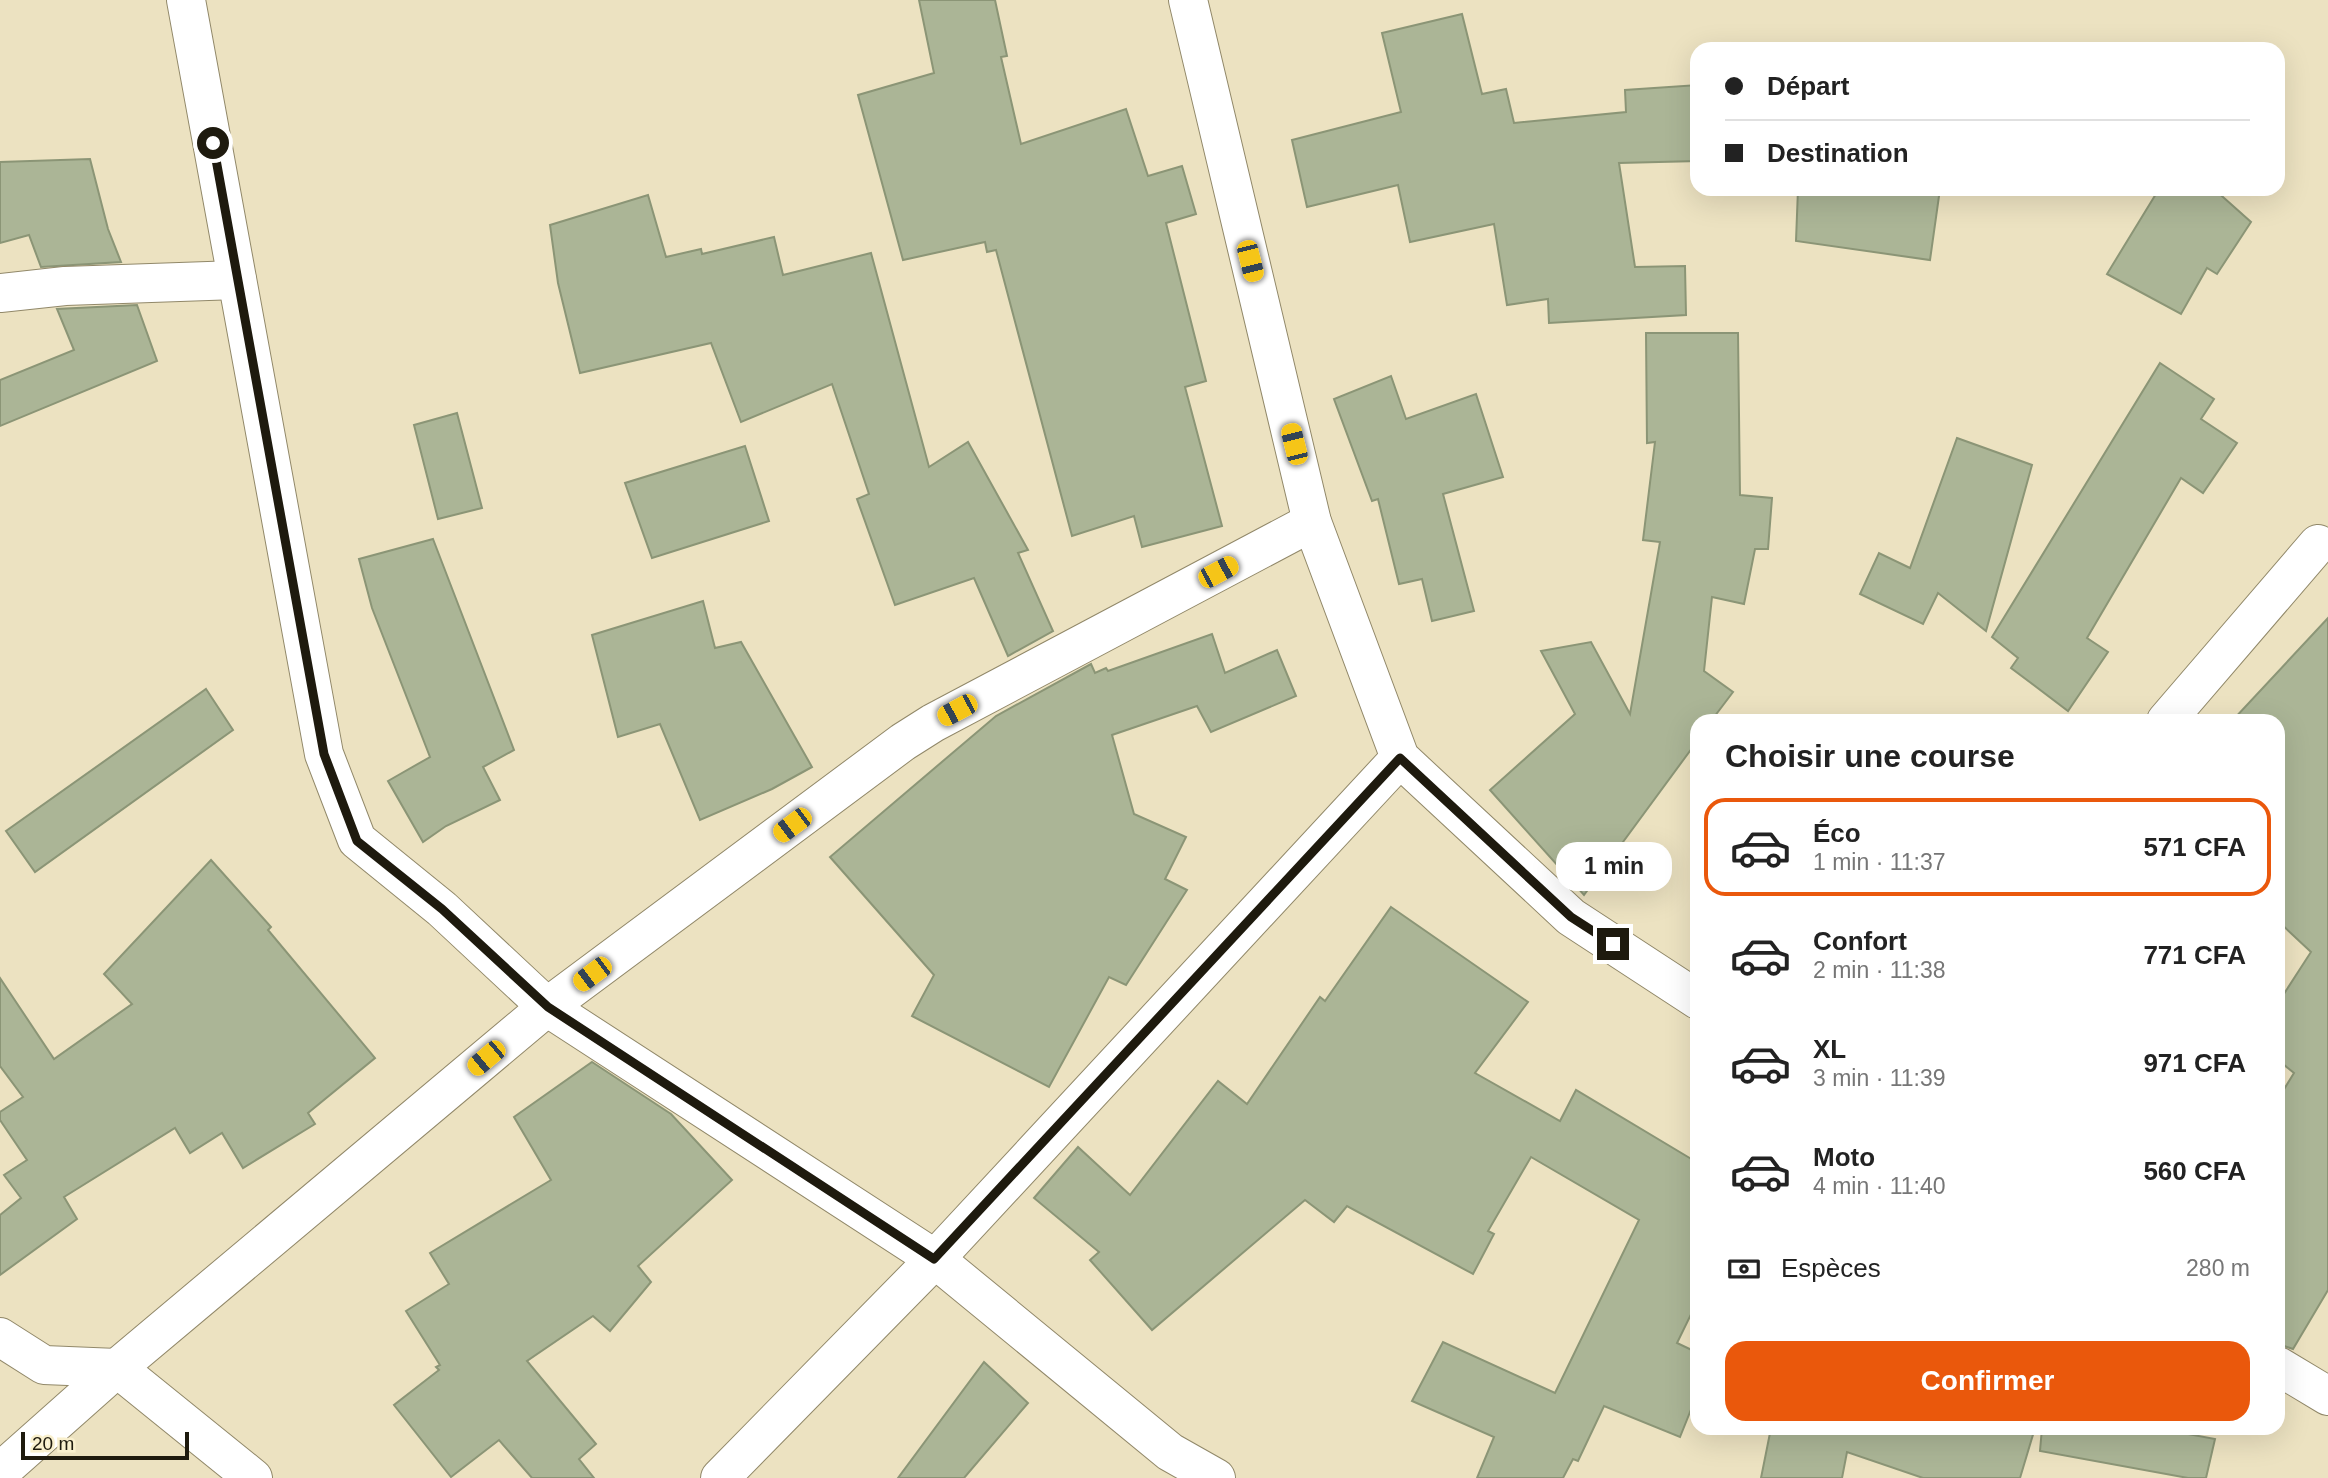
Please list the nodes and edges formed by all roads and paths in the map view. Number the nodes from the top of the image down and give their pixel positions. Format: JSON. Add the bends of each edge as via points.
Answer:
{"nodes":[{"id":1,"x":186,"y":0,"type":"edge"},
{"id":2,"x":1188,"y":0,"type":"edge"},
{"id":3,"x":237,"y":280,"type":"junction"},
{"id":4,"x":0,"y":293,"type":"edge"},
{"id":5,"x":1312,"y":522,"type":"junction"},
{"id":6,"x":2318,"y":544,"type":"dead end"},
{"id":7,"x":2172,"y":714,"type":"edge"},
{"id":8,"x":1400,"y":758,"type":"junction"},
{"id":9,"x":1690,"y":995,"type":"edge"},
{"id":10,"x":548,"y":1007,"type":"junction"},
{"id":11,"x":934,"y":1259,"type":"junction"},
{"id":12,"x":0,"y":1338,"type":"edge"},
{"id":13,"x":117,"y":1368,"type":"junction"},
{"id":14,"x":2285,"y":1370,"type":"edge"},
{"id":15,"x":2328,"y":1396,"type":"edge"},
{"id":16,"x":0,"y":1472,"type":"edge"},
{"id":17,"x":253,"y":1478,"type":"edge"},
{"id":18,"x":720,"y":1478,"type":"edge"},
{"id":19,"x":1216,"y":1478,"type":"edge"}],
"edges":[{"from":1,"to":3,"type":"street"},
{"from":2,"to":5,"type":"street"},
{"from":3,"to":4,"type":"street"},
{"from":3,"to":10,"type":"street","via":[[324,754],[357,841],[442,909]]},
{"from":5,"to":8,"type":"street"},
{"from":5,"to":10,"type":"street","via":[[933,723]]},
{"from":6,"to":7,"type":"street"},
{"from":8,"to":9,"type":"street","via":[[1571,917]]},
{"from":8,"to":11,"type":"street"},
{"from":10,"to":11,"type":"street"},
{"from":10,"to":13,"type":"street"},
{"from":11,"to":18,"type":"street"},
{"from":11,"to":19,"type":"street","via":[[1170,1452]]},
{"from":12,"to":13,"type":"street","via":[[44,1365]]},
{"from":13,"to":16,"type":"street"},
{"from":13,"to":17,"type":"street"},
{"from":14,"to":15,"type":"street"}]}
